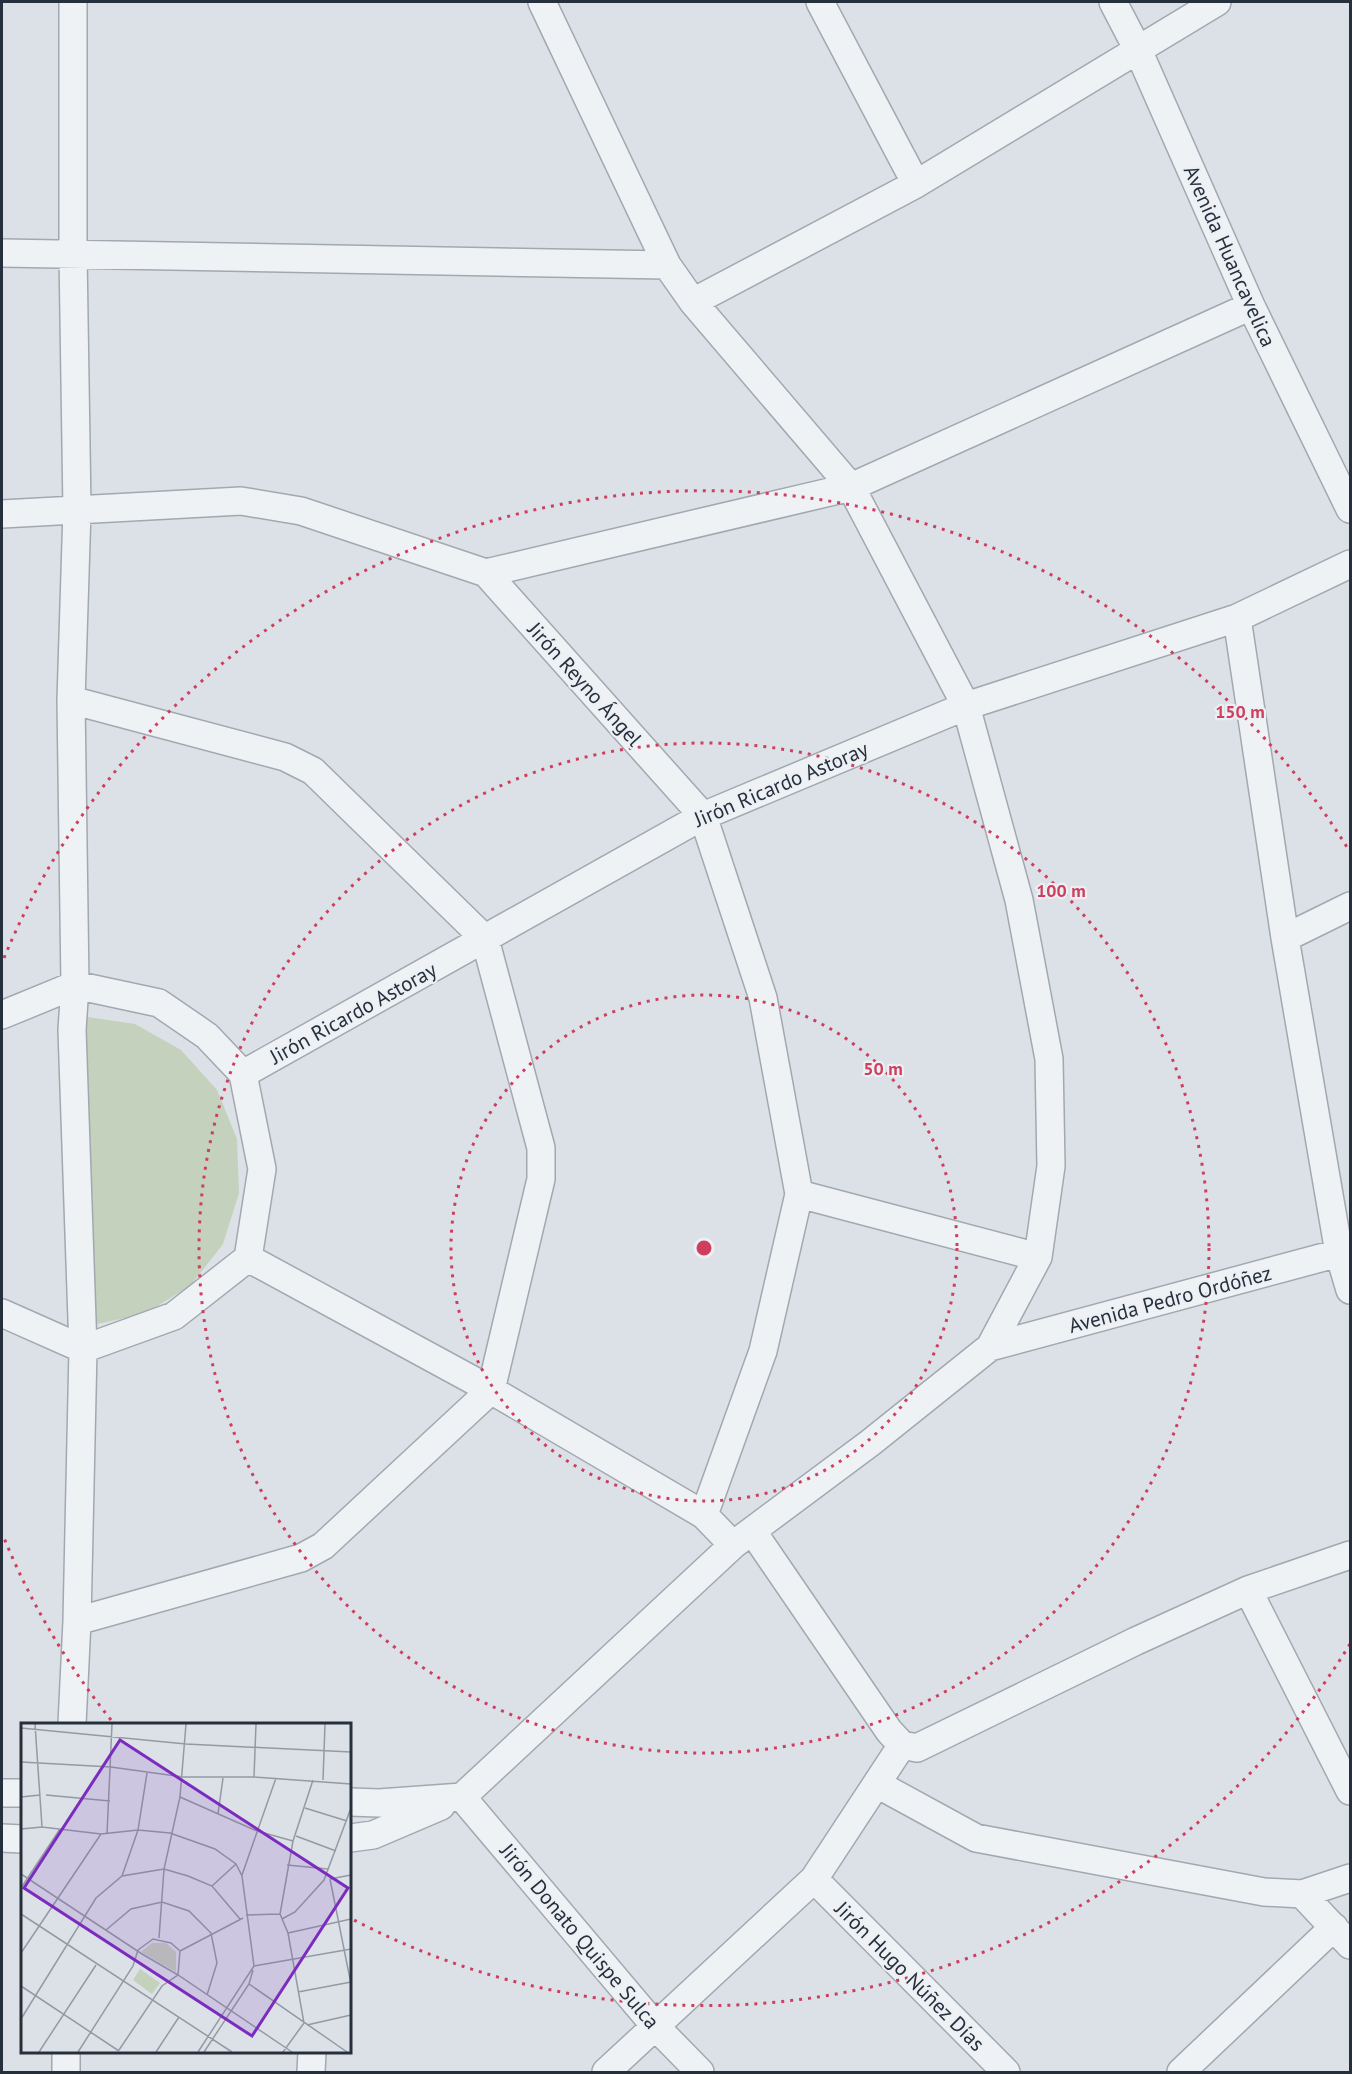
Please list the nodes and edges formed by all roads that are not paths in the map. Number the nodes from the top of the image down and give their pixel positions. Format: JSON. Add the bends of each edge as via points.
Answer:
{"nodes":[{"id":1,"x":74,"y":2,"type":"edge"},
{"id":2,"x":542,"y":2,"type":"edge"},
{"id":3,"x":820,"y":2,"type":"edge"},
{"id":4,"x":1113,"y":2,"type":"edge"},
{"id":5,"x":1217,"y":2,"type":"edge"},
{"id":6,"x":1138,"y":50,"type":"junction"},
{"id":7,"x":916,"y":184,"type":"junction"},
{"id":8,"x":2,"y":253,"type":"edge"},
{"id":9,"x":74,"y":253,"type":"junction"},
{"id":10,"x":667,"y":265,"type":"junction"},
{"id":11,"x":693,"y":302,"type":"junction"},
{"id":12,"x":1251,"y":306,"type":"junction"},
{"id":13,"x":851,"y":486,"type":"junction"},
{"id":14,"x":1350,"y":508,"type":"edge"},
{"id":15,"x":77,"y":510,"type":"junction"},
{"id":16,"x":2,"y":514,"type":"edge"},
{"id":17,"x":1350,"y":564,"type":"edge"},
{"id":18,"x":486,"y":573,"type":"junction"},
{"id":19,"x":1237,"y":618,"type":"junction"},
{"id":20,"x":71,"y":700,"type":"junction"},
{"id":21,"x":966,"y":706,"type":"junction"},
{"id":22,"x":703,"y":816,"type":"junction"},
{"id":23,"x":1350,"y":906,"type":"edge"},
{"id":24,"x":1285,"y":938,"type":"junction"},
{"id":25,"x":485,"y":939,"type":"junction"},
{"id":26,"x":75,"y":985,"type":"junction"},
{"id":27,"x":2,"y":1015,"type":"edge"},
{"id":28,"x":243,"y":1074,"type":"junction"},
{"id":29,"x":798,"y":1194,"type":"junction"},
{"id":30,"x":1345,"y":1252,"type":"edge"},
{"id":31,"x":1038,"y":1257,"type":"junction"},
{"id":32,"x":248,"y":1258,"type":"junction"},
{"id":33,"x":1350,"y":1290,"type":"edge"},
{"id":34,"x":2,"y":1313,"type":"edge"},
{"id":35,"x":990,"y":1347,"type":"junction"},
{"id":36,"x":82,"y":1349,"type":"junction"},
{"id":37,"x":491,"y":1390,"type":"junction"},
{"id":38,"x":704,"y":1515,"type":"junction"},
{"id":39,"x":743,"y":1538,"type":"junction"},
{"id":40,"x":1350,"y":1555,"type":"edge"},
{"id":41,"x":1248,"y":1590,"type":"junction"},
{"id":42,"x":77,"y":1621,"type":"junction"},
{"id":43,"x":72,"y":1723,"type":"edge"},
{"id":44,"x":902,"y":1745,"type":"junction"},
{"id":45,"x":877,"y":1784,"type":"junction"},
{"id":46,"x":1350,"y":1791,"type":"edge"},
{"id":47,"x":21,"y":1793,"type":"edge"},
{"id":48,"x":2,"y":1794,"type":"edge"},
{"id":49,"x":462,"y":1797,"type":"junction"},
{"id":50,"x":351,"y":1802,"type":"edge"},
{"id":51,"x":2,"y":1838,"type":"edge"},
{"id":52,"x":351,"y":1838,"type":"edge"},
{"id":53,"x":21,"y":1839,"type":"edge"},
{"id":54,"x":1350,"y":1878,"type":"edge"},
{"id":55,"x":814,"y":1879,"type":"junction"},
{"id":56,"x":1302,"y":1894,"type":"junction"},
{"id":57,"x":1342,"y":1936,"type":"edge"},
{"id":58,"x":656,"y":2027,"type":"junction"},
{"id":59,"x":66,"y":2053,"type":"edge"},
{"id":60,"x":312,"y":2053,"type":"edge"},
{"id":61,"x":66,"y":2073,"type":"edge"},
{"id":62,"x":311,"y":2073,"type":"edge"},
{"id":63,"x":606,"y":2073,"type":"edge"},
{"id":64,"x":700,"y":2073,"type":"edge"},
{"id":65,"x":1006,"y":2073,"type":"edge"},
{"id":66,"x":1181,"y":2073,"type":"edge"}],
"edges":[{"from":1,"to":9,"type":"street"},
{"from":2,"to":10,"type":"street"},
{"from":3,"to":7,"type":"street"},
{"from":4,"to":6,"type":"street","name":"Avenida Huancavelica"},
{"from":5,"to":6,"type":"street"},
{"from":6,"to":7,"type":"street"},
{"from":6,"to":12,"type":"street","name":"Avenida Huancavelica"},
{"from":7,"to":11,"type":"street"},
{"from":8,"to":9,"type":"street"},
{"from":9,"to":10,"type":"street"},
{"from":9,"to":15,"type":"street"},
{"from":10,"to":11,"type":"street"},
{"from":11,"to":13,"type":"street"},
{"from":12,"to":13,"type":"street"},
{"from":12,"to":14,"type":"street","name":"Avenida Huancavelica"},
{"from":13,"to":18,"type":"street"},
{"from":13,"to":21,"type":"street"},
{"from":15,"to":16,"type":"street","name":"Jirón Reyno Ángel"},
{"from":15,"to":18,"type":"street","name":"Jirón Reyno Ángel","via":[[241,501],[261,504],[301,511]]},
{"from":15,"to":20,"type":"street"},
{"from":17,"to":19,"type":"street","name":"Jirón Ricardo Astoray"},
{"from":18,"to":22,"type":"street","name":"Jirón Reyno Ángel"},
{"from":19,"to":21,"type":"street","name":"Jirón Ricardo Astoray"},
{"from":19,"to":24,"type":"street"},
{"from":20,"to":25,"type":"street","via":[[285,757],[313,771]]},
{"from":20,"to":26,"type":"street"},
{"from":21,"to":22,"type":"street","name":"Jirón Ricardo Astoray"},
{"from":21,"to":31,"type":"street","via":[[1019,900],[1049,1059],[1051,1166]]},
{"from":22,"to":25,"type":"street","name":"Jirón Ricardo Astoray"},
{"from":22,"to":29,"type":"street","name":"Jirón Reyno Ángel","via":[[763,998]]},
{"from":23,"to":24,"type":"street"},
{"from":24,"to":30,"type":"street"},
{"from":25,"to":28,"type":"street","name":"Jirón Ricardo Astoray"},
{"from":25,"to":37,"type":"street","via":[[541,1148],[541,1179]]},
{"from":26,"to":27,"type":"street"},
{"from":26,"to":28,"type":"street","via":[[159,1002],[207,1036]]},
{"from":26,"to":36,"type":"street","via":[[72,1030]]},
{"from":28,"to":32,"type":"street","via":[[262,1169]]},
{"from":29,"to":31,"type":"street"},
{"from":29,"to":38,"type":"street","via":[[763,1351]]},
{"from":30,"to":33,"type":"street"},
{"from":30,"to":35,"type":"street","name":"Avenida Pedro Ordóñez"},
{"from":31,"to":35,"type":"street"},
{"from":32,"to":36,"type":"street","via":[[174,1316]]},
{"from":32,"to":37,"type":"street"},
{"from":34,"to":36,"type":"street"},
{"from":35,"to":39,"type":"street"},
{"from":36,"to":42,"type":"street"},
{"from":37,"to":38,"type":"street"},
{"from":37,"to":42,"type":"street","via":[[323,1546],[301,1558]]},
{"from":38,"to":39,"type":"street"},
{"from":39,"to":44,"type":"street"},
{"from":39,"to":49,"type":"street"},
{"from":40,"to":41,"type":"street"},
{"from":41,"to":44,"type":"street","via":[[917,1748]]},
{"from":41,"to":46,"type":"street"},
{"from":42,"to":43,"type":"street"},
{"from":44,"to":45,"type":"street"},
{"from":45,"to":55,"type":"street"},
{"from":45,"to":56,"type":"street","via":[[976,1838],[1264,1892]]},
{"from":47,"to":48,"type":"street"},
{"from":49,"to":50,"type":"street"},
{"from":49,"to":52,"type":"street","via":[[373,1836]]},
{"from":49,"to":58,"type":"street","name":"Jirón Donato Quispe Sulca"},
{"from":51,"to":53,"type":"street"},
{"from":54,"to":56,"type":"street"},
{"from":55,"to":58,"type":"street"},
{"from":55,"to":65,"type":"street","name":"Jirón Hugo Núñez Días"},
{"from":56,"to":57,"type":"street"},
{"from":57,"to":66,"type":"street"},
{"from":58,"to":63,"type":"street"},
{"from":58,"to":64,"type":"street","name":"Jirón Donato Quispe Sulca"},
{"from":59,"to":61,"type":"street"},
{"from":60,"to":62,"type":"street"}]}
